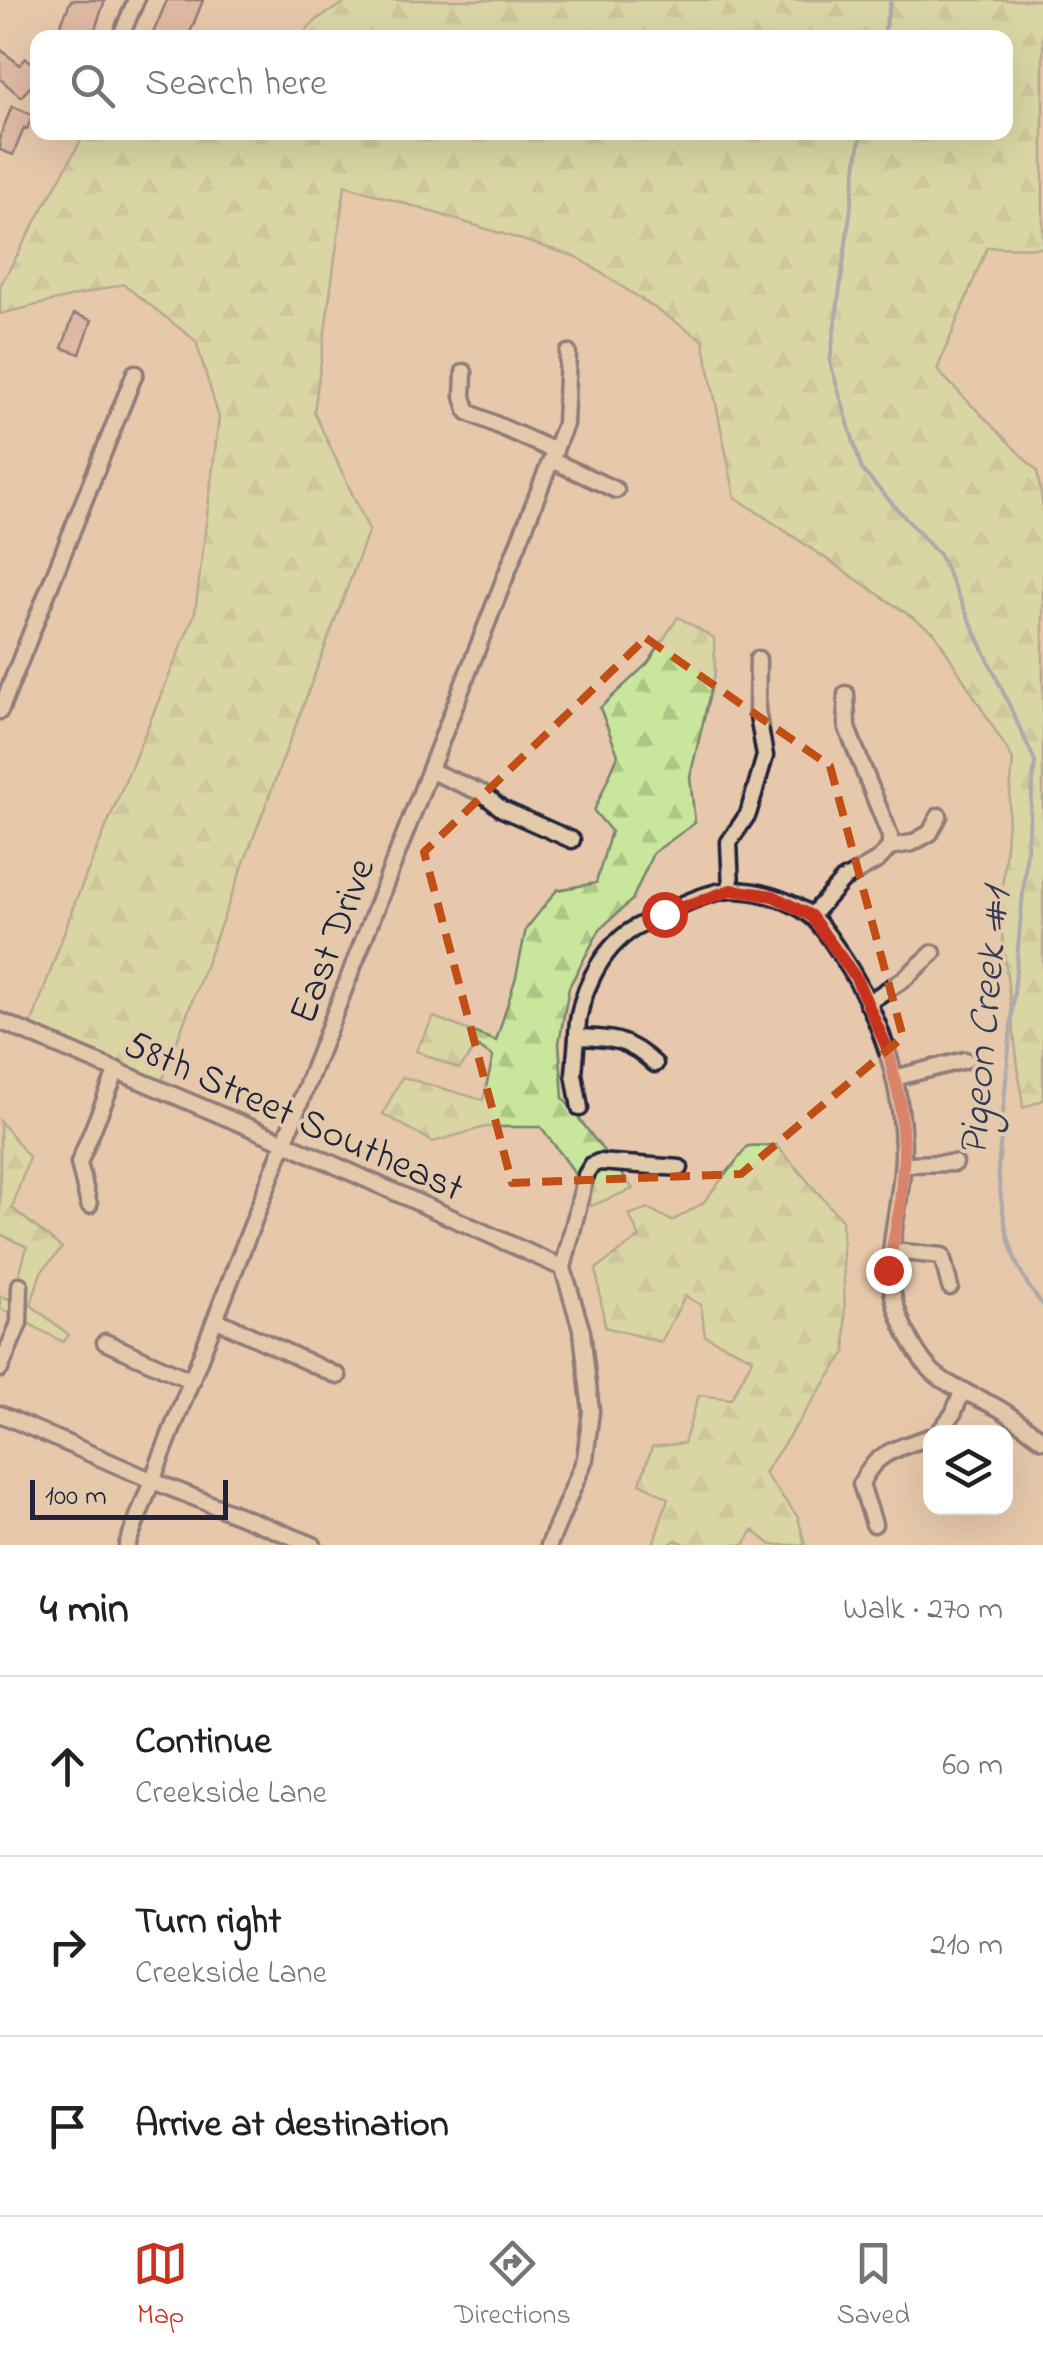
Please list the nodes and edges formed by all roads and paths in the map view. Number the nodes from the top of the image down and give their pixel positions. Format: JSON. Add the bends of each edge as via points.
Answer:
{"nodes":[{"id":1,"x":136,"y":0,"type":"edge"},
{"id":2,"x":123,"y":30,"type":"edge"},
{"id":3,"x":568,"y":354,"type":"dead end"},
{"id":4,"x":135,"y":372,"type":"dead end"},
{"id":5,"x":464,"y":372,"type":"dead end"},
{"id":6,"x":553,"y":455,"type":"junction"},
{"id":7,"x":616,"y":490,"type":"dead end"},
{"id":8,"x":758,"y":658,"type":"dead end"},
{"id":9,"x":846,"y":694,"type":"dead end"},
{"id":10,"x":0,"y":711,"type":"edge"},
{"id":11,"x":430,"y":771,"type":"junction"},
{"id":12,"x":940,"y":816,"type":"dead end"},
{"id":13,"x":572,"y":840,"type":"dead end"},
{"id":14,"x":890,"y":847,"type":"junction"},
{"id":15,"x":731,"y":890,"type":"junction"},
{"id":16,"x":811,"y":916,"type":"junction"},
{"id":17,"x":934,"y":953,"type":"dead end"},
{"id":18,"x":867,"y":1003,"type":"junction"},
{"id":19,"x":0,"y":1021,"type":"edge"},
{"id":20,"x":578,"y":1037,"type":"junction"},
{"id":21,"x":965,"y":1060,"type":"dead end"},
{"id":22,"x":654,"y":1064,"type":"dead end"},
{"id":23,"x":117,"y":1070,"type":"junction"},
{"id":24,"x":894,"y":1078,"type":"junction"},
{"id":25,"x":580,"y":1108,"type":"dead end"},
{"id":26,"x":286,"y":1143,"type":"junction"},
{"id":27,"x":956,"y":1163,"type":"dead end"},
{"id":28,"x":902,"y":1164,"type":"junction"},
{"id":29,"x":680,"y":1168,"type":"dead end"},
{"id":30,"x":89,"y":1205,"type":"dead end"},
{"id":31,"x":892,"y":1251,"type":"junction"},
{"id":32,"x":563,"y":1268,"type":"junction"},
{"id":33,"x":20,"y":1284,"type":"dead end"},
{"id":34,"x":950,"y":1287,"type":"dead end"},
{"id":35,"x":217,"y":1320,"type":"junction"},
{"id":36,"x":104,"y":1342,"type":"dead end"},
{"id":37,"x":0,"y":1369,"type":"edge"},
{"id":38,"x":338,"y":1376,"type":"dead end"},
{"id":39,"x":192,"y":1381,"type":"junction"},
{"id":40,"x":963,"y":1390,"type":"junction"},
{"id":41,"x":0,"y":1414,"type":"edge"},
{"id":42,"x":946,"y":1425,"type":"edge"},
{"id":43,"x":923,"y":1440,"type":"edge"},
{"id":44,"x":1043,"y":1440,"type":"edge"},
{"id":45,"x":153,"y":1482,"type":"junction"},
{"id":46,"x":874,"y":1524,"type":"dead end"},
{"id":47,"x":283,"y":1539,"type":"edge"},
{"id":48,"x":128,"y":1545,"type":"edge"},
{"id":49,"x":312,"y":1545,"type":"edge"},
{"id":50,"x":548,"y":1545,"type":"edge"}],
"edges":[{"from":1,"to":2,"type":"street"},
{"from":3,"to":6,"type":"street","name":"East Drive","via":[[566,424]]},
{"from":4,"to":10,"type":"street"},
{"from":5,"to":6,"type":"street","via":[[468,412]]},
{"from":6,"to":7,"type":"street"},
{"from":6,"to":11,"type":"street","name":"East Drive"},
{"from":8,"to":15,"type":"street","via":[[765,756],[748,814],[729,842]]},
{"from":9,"to":14,"type":"street","via":[[847,728]]},
{"from":11,"to":13,"type":"street"},
{"from":11,"to":26,"type":"street","name":"East Drive"},
{"from":12,"to":14,"type":"street","via":[[930,833]]},
{"from":14,"to":16,"type":"street","via":[[829,892]]},
{"from":15,"to":16,"type":"street","via":[[773,896]]},
{"from":15,"to":20,"type":"street","via":[[630,931],[608,952],[584,995]]},
{"from":16,"to":18,"type":"street"},
{"from":17,"to":18,"type":"street"},
{"from":18,"to":24,"type":"street"},
{"from":19,"to":23,"type":"street","name":"58th Street Southeast"},
{"from":20,"to":22,"type":"street","via":[[635,1045]]},
{"from":20,"to":25,"type":"street","via":[[574,1074]]},
{"from":21,"to":24,"type":"street"},
{"from":23,"to":26,"type":"street","name":"58th Street Southeast"},
{"from":23,"to":30,"type":"street","via":[[78,1164]]},
{"from":24,"to":28,"type":"street"},
{"from":26,"to":32,"type":"street","name":"58th Street Southeast"},
{"from":26,"to":35,"type":"street","name":"East Drive"},
{"from":27,"to":28,"type":"street"},
{"from":28,"to":31,"type":"street"},
{"from":29,"to":32,"type":"street","via":[[592,1165]]},
{"from":31,"to":34,"type":"street","via":[[942,1256]]},
{"from":31,"to":40,"type":"street","via":[[888,1270],[896,1308],[912,1344],[933,1372]]},
{"from":32,"to":50,"type":"street","via":[[582,1332],[591,1410],[584,1459]]},
{"from":33,"to":37,"type":"street","via":[[19,1323]]},
{"from":35,"to":38,"type":"street"},
{"from":35,"to":39,"type":"street","name":"East Drive"},
{"from":36,"to":39,"type":"street"},
{"from":39,"to":45,"type":"street","name":"East Drive"},
{"from":40,"to":42,"type":"street"},
{"from":40,"to":44,"type":"street"},
{"from":41,"to":45,"type":"street"},
{"from":43,"to":46,"type":"street","via":[[869,1464],[861,1484]]},
{"from":45,"to":47,"type":"street"},
{"from":45,"to":48,"type":"street","name":"East Drive"},
{"from":47,"to":49,"type":"street"}]}
